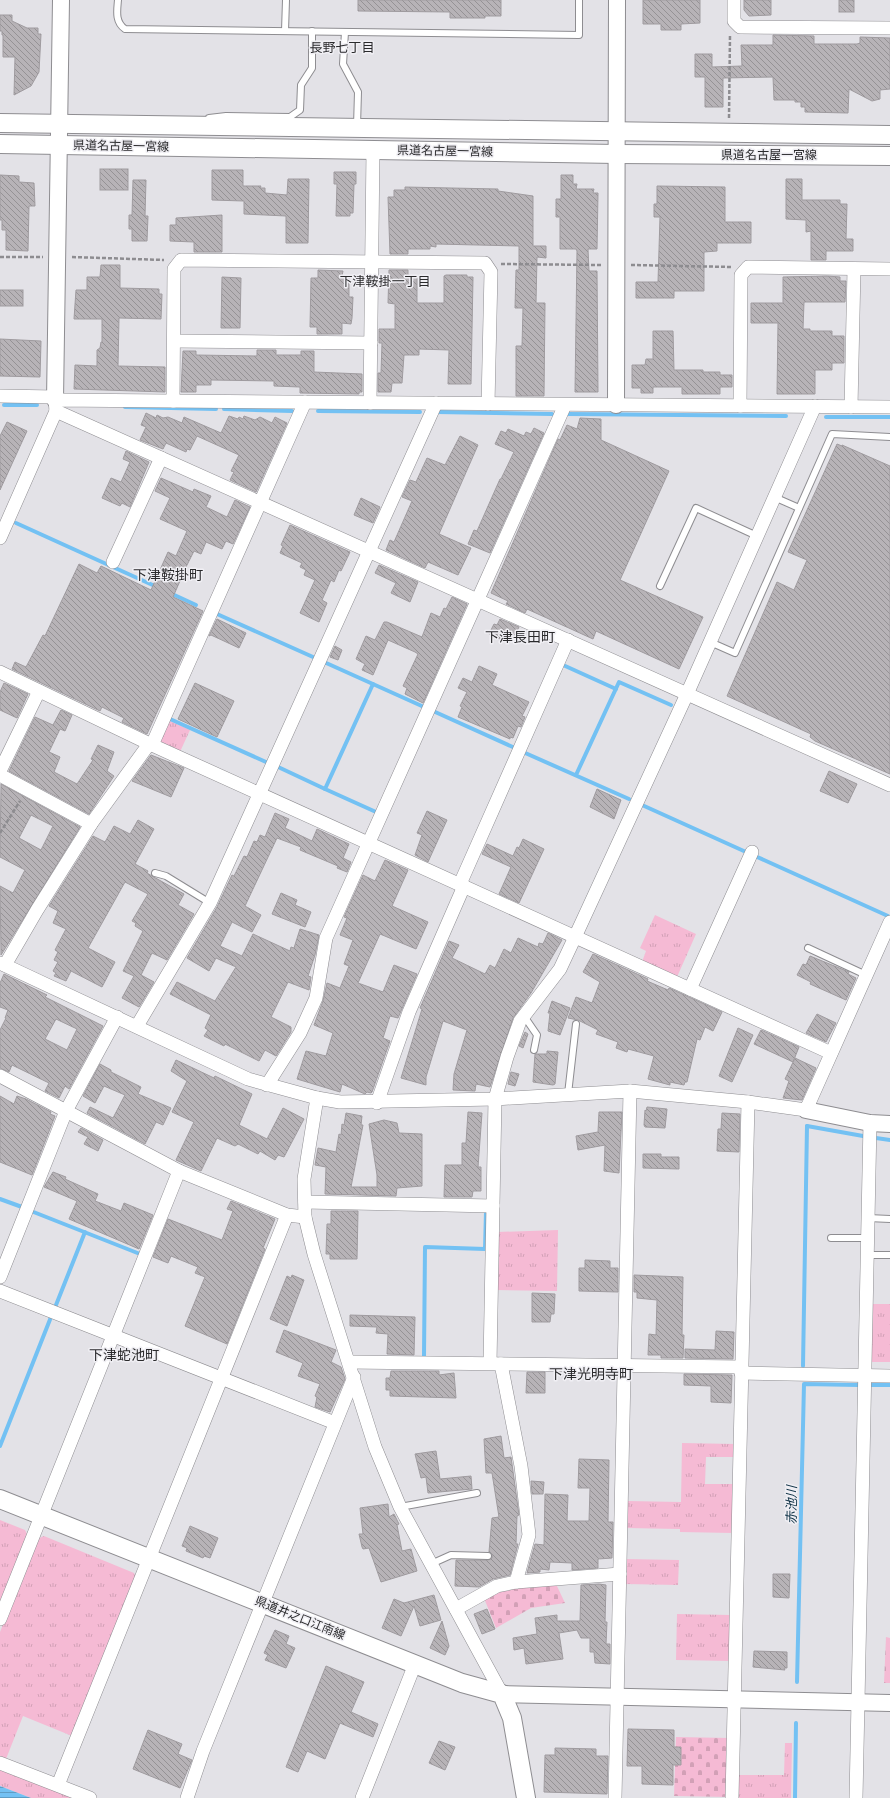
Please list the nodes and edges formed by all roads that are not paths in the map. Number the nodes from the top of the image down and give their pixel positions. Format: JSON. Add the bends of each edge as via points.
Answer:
{"nodes":[{"id":1,"x":61,"y":0,"type":"edge"},
{"id":2,"x":118,"y":0,"type":"edge"},
{"id":3,"x":286,"y":0,"type":"edge"},
{"id":4,"x":579,"y":0,"type":"edge"},
{"id":5,"x":617,"y":0,"type":"edge"},
{"id":6,"x":734,"y":0,"type":"edge"},
{"id":7,"x":890,"y":28,"type":"edge"},
{"id":8,"x":285,"y":31,"type":"junction"},
{"id":9,"x":312,"y":32,"type":"junction"},
{"id":10,"x":345,"y":32,"type":"junction"},
{"id":11,"x":0,"y":123,"type":"edge"},
{"id":12,"x":60,"y":124,"type":"junction"},
{"id":13,"x":158,"y":125,"type":"junction"},
{"id":14,"x":357,"y":128,"type":"junction"},
{"id":15,"x":617,"y":132,"type":"junction"},
{"id":16,"x":890,"y":135,"type":"edge"},
{"id":17,"x":0,"y":144,"type":"edge"},
{"id":18,"x":59,"y":146,"type":"junction"},
{"id":19,"x":373,"y":150,"type":"junction"},
{"id":20,"x":617,"y":154,"type":"junction"},
{"id":21,"x":890,"y":156,"type":"edge"},
{"id":22,"x":372,"y":262,"type":"junction"},
{"id":23,"x":854,"y":269,"type":"junction"},
{"id":24,"x":890,"y":269,"type":"edge"},
{"id":25,"x":174,"y":341,"type":"junction"},
{"id":26,"x":371,"y":342,"type":"junction"},
{"id":27,"x":0,"y":396,"type":"edge"},
{"id":28,"x":173,"y":401,"type":"junction"},
{"id":29,"x":56,"y":402,"type":"junction"},
{"id":30,"x":305,"y":402,"type":"junction"},
{"id":31,"x":370,"y":403,"type":"junction"},
{"id":32,"x":436,"y":403,"type":"junction"},
{"id":33,"x":488,"y":404,"type":"junction"},
{"id":34,"x":565,"y":405,"type":"junction"},
{"id":35,"x":616,"y":405,"type":"junction"},
{"id":36,"x":740,"y":406,"type":"junction"},
{"id":37,"x":815,"y":406,"type":"junction"},
{"id":38,"x":851,"y":407,"type":"junction"},
{"id":39,"x":890,"y":407,"type":"edge"},
{"id":40,"x":890,"y":437,"type":"edge"},
{"id":41,"x":161,"y":458,"type":"junction"},
{"id":42,"x":774,"y":497,"type":"junction"},
{"id":43,"x":260,"y":502,"type":"junction"},
{"id":44,"x":799,"y":508,"type":"junction"},
{"id":45,"x":757,"y":536,"type":"junction"},
{"id":46,"x":0,"y":538,"type":"edge"},
{"id":47,"x":369,"y":551,"type":"junction"},
{"id":48,"x":113,"y":562,"type":"dead end"},
{"id":49,"x":660,"y":586,"type":"dead end"},
{"id":50,"x":478,"y":600,"type":"junction"},
{"id":51,"x":568,"y":640,"type":"junction"},
{"id":52,"x":710,"y":642,"type":"junction"},
{"id":53,"x":0,"y":672,"type":"edge"},
{"id":54,"x":39,"y":691,"type":"junction"},
{"id":55,"x":687,"y":694,"type":"junction"},
{"id":56,"x":150,"y":744,"type":"junction"},
{"id":57,"x":0,"y":771,"type":"edge"},
{"id":58,"x":0,"y":776,"type":"edge"},
{"id":59,"x":890,"y":785,"type":"edge"},
{"id":60,"x":258,"y":793,"type":"junction"},
{"id":61,"x":90,"y":824,"type":"junction"},
{"id":62,"x":369,"y":843,"type":"junction"},
{"id":63,"x":752,"y":852,"type":"dead end"},
{"id":64,"x":155,"y":873,"type":"dead end"},
{"id":65,"x":462,"y":885,"type":"junction"},
{"id":66,"x":210,"y":903,"type":"junction"},
{"id":67,"x":889,"y":925,"type":"edge"},
{"id":68,"x":575,"y":937,"type":"junction"},
{"id":69,"x":808,"y":948,"type":"dead end"},
{"id":70,"x":2,"y":966,"type":"edge"},
{"id":71,"x":866,"y":975,"type":"junction"},
{"id":72,"x":690,"y":989,"type":"junction"},
{"id":73,"x":524,"y":1016,"type":"junction"},
{"id":74,"x":117,"y":1017,"type":"junction"},
{"id":75,"x":576,"y":1024,"type":"dead end"},
{"id":76,"x":137,"y":1026,"type":"junction"},
{"id":77,"x":534,"y":1050,"type":"dead end"},
{"id":78,"x":831,"y":1053,"type":"junction"},
{"id":79,"x":0,"y":1076,"type":"edge"},
{"id":80,"x":267,"y":1085,"type":"junction"},
{"id":81,"x":630,"y":1092,"type":"junction"},
{"id":82,"x":568,"y":1094,"type":"junction"},
{"id":83,"x":317,"y":1098,"type":"junction"},
{"id":84,"x":495,"y":1099,"type":"junction"},
{"id":85,"x":748,"y":1102,"type":"junction"},
{"id":86,"x":377,"y":1103,"type":"junction"},
{"id":87,"x":806,"y":1110,"type":"junction"},
{"id":88,"x":66,"y":1111,"type":"junction"},
{"id":89,"x":870,"y":1123,"type":"junction"},
{"id":90,"x":890,"y":1124,"type":"edge"},
{"id":91,"x":179,"y":1171,"type":"junction"},
{"id":92,"x":304,"y":1202,"type":"junction"},
{"id":93,"x":493,"y":1206,"type":"junction"},
{"id":94,"x":287,"y":1215,"type":"junction"},
{"id":95,"x":305,"y":1217,"type":"junction"},
{"id":96,"x":868,"y":1218,"type":"junction"},
{"id":97,"x":890,"y":1219,"type":"edge"},
{"id":98,"x":831,"y":1238,"type":"dead end"},
{"id":99,"x":868,"y":1238,"type":"junction"},
{"id":100,"x":868,"y":1255,"type":"junction"},
{"id":101,"x":890,"y":1255,"type":"edge"},
{"id":102,"x":0,"y":1277,"type":"edge"},
{"id":103,"x":0,"y":1291,"type":"edge"},
{"id":104,"x":114,"y":1335,"type":"junction"},
{"id":105,"x":349,"y":1362,"type":"junction"},
{"id":106,"x":496,"y":1364,"type":"junction"},
{"id":107,"x":625,"y":1365,"type":"junction"},
{"id":108,"x":741,"y":1370,"type":"junction"},
{"id":109,"x":865,"y":1376,"type":"junction"},
{"id":110,"x":890,"y":1376,"type":"edge"},
{"id":111,"x":354,"y":1377,"type":"junction"},
{"id":112,"x":222,"y":1378,"type":"junction"},
{"id":113,"x":335,"y":1423,"type":"junction"},
{"id":114,"x":477,"y":1493,"type":"dead end"},
{"id":115,"x":0,"y":1498,"type":"edge"},
{"id":116,"x":400,"y":1507,"type":"junction"},
{"id":117,"x":41,"y":1515,"type":"junction"},
{"id":118,"x":488,"y":1556,"type":"dead end"},
{"id":119,"x":149,"y":1558,"type":"junction"},
{"id":120,"x":431,"y":1564,"type":"junction"},
{"id":121,"x":620,"y":1574,"type":"junction"},
{"id":122,"x":516,"y":1582,"type":"junction"},
{"id":123,"x":262,"y":1603,"type":"junction"},
{"id":124,"x":456,"y":1609,"type":"junction"},
{"id":125,"x":0,"y":1619,"type":"edge"},
{"id":126,"x":415,"y":1664,"type":"junction"},
{"id":127,"x":502,"y":1694,"type":"junction"},
{"id":128,"x":617,"y":1697,"type":"junction"},
{"id":129,"x":733,"y":1699,"type":"junction"},
{"id":130,"x":858,"y":1702,"type":"junction"},
{"id":131,"x":890,"y":1703,"type":"edge"},
{"id":132,"x":0,"y":1763,"type":"edge"},
{"id":133,"x":58,"y":1786,"type":"junction"},
{"id":134,"x":90,"y":1798,"type":"edge"},
{"id":135,"x":187,"y":1798,"type":"edge"},
{"id":136,"x":362,"y":1798,"type":"edge"},
{"id":137,"x":526,"y":1798,"type":"edge"},
{"id":138,"x":615,"y":1798,"type":"edge"},
{"id":139,"x":732,"y":1798,"type":"edge"},
{"id":140,"x":856,"y":1798,"type":"edge"}],
"edges":[{"from":1,"to":12,"type":"street"},
{"from":2,"to":8,"type":"lane","via":[[118,21],[125,29]]},
{"from":3,"to":8,"type":"lane"},
{"from":4,"to":10,"type":"lane","via":[[579,35]]},
{"from":5,"to":15,"type":"street"},
{"from":6,"to":7,"type":"street","via":[[734,21],[740,27]]},
{"from":8,"to":9,"type":"lane"},
{"from":9,"to":10,"type":"lane"},
{"from":9,"to":13,"type":"lane","via":[[312,68],[302,85],[300,110],[297,113],[290,117],[226,116]]},
{"from":10,"to":14,"type":"lane","via":[[343,64],[358,92]]},
{"from":11,"to":12,"type":"main road","name":"県道名古屋一宮線"},
{"from":12,"to":13,"type":"main road","name":"県道名古屋一宮線"},
{"from":12,"to":18,"type":"street"},
{"from":13,"to":14,"type":"main road","name":"県道名古屋一宮線"},
{"from":14,"to":15,"type":"main road","name":"県道名古屋一宮線"},
{"from":15,"to":16,"type":"main road","name":"県道名古屋一宮線"},
{"from":15,"to":20,"type":"street"},
{"from":17,"to":18,"type":"main road","name":"県道名古屋一宮線"},
{"from":18,"to":19,"type":"main road","name":"県道名古屋一宮線"},
{"from":18,"to":29,"type":"street"},
{"from":19,"to":20,"type":"main road","name":"県道名古屋一宮線"},
{"from":19,"to":22,"type":"street"},
{"from":20,"to":21,"type":"main road","name":"県道名古屋一宮線"},
{"from":20,"to":35,"type":"street"},
{"from":22,"to":25,"type":"street","via":[[181,260],[174,270]]},
{"from":22,"to":26,"type":"street"},
{"from":22,"to":33,"type":"street","via":[[485,263],[491,272]]},
{"from":23,"to":24,"type":"street"},
{"from":23,"to":36,"type":"street","via":[[748,267],[741,275]]},
{"from":23,"to":38,"type":"street"},
{"from":25,"to":26,"type":"street"},
{"from":25,"to":28,"type":"street"},
{"from":26,"to":31,"type":"street"},
{"from":27,"to":29,"type":"street"},
{"from":28,"to":29,"type":"street"},
{"from":28,"to":30,"type":"street"},
{"from":29,"to":41,"type":"street"},
{"from":29,"to":46,"type":"street"},
{"from":30,"to":31,"type":"street"},
{"from":30,"to":43,"type":"street"},
{"from":31,"to":32,"type":"street"},
{"from":32,"to":33,"type":"street"},
{"from":32,"to":47,"type":"street"},
{"from":33,"to":34,"type":"street"},
{"from":34,"to":35,"type":"street"},
{"from":34,"to":50,"type":"street"},
{"from":35,"to":36,"type":"street"},
{"from":36,"to":37,"type":"street"},
{"from":37,"to":38,"type":"street"},
{"from":37,"to":42,"type":"street"},
{"from":38,"to":39,"type":"street"},
{"from":40,"to":44,"type":"lane","via":[[832,434]]},
{"from":41,"to":43,"type":"street"},
{"from":41,"to":48,"type":"street"},
{"from":42,"to":44,"type":"lane"},
{"from":42,"to":45,"type":"street"},
{"from":43,"to":47,"type":"street"},
{"from":43,"to":56,"type":"street"},
{"from":44,"to":52,"type":"lane","via":[[735,653]]},
{"from":45,"to":49,"type":"lane","via":[[696,508]]},
{"from":45,"to":52,"type":"street"},
{"from":47,"to":50,"type":"street"},
{"from":47,"to":60,"type":"street"},
{"from":50,"to":51,"type":"street"},
{"from":50,"to":62,"type":"street"},
{"from":51,"to":55,"type":"street"},
{"from":51,"to":65,"type":"street"},
{"from":52,"to":55,"type":"street"},
{"from":53,"to":54,"type":"street"},
{"from":54,"to":56,"type":"street"},
{"from":54,"to":57,"type":"street"},
{"from":55,"to":59,"type":"street"},
{"from":55,"to":68,"type":"street"},
{"from":56,"to":60,"type":"street"},
{"from":56,"to":61,"type":"street"},
{"from":58,"to":61,"type":"street"},
{"from":60,"to":62,"type":"street"},
{"from":60,"to":66,"type":"street"},
{"from":61,"to":70,"type":"street"},
{"from":62,"to":65,"type":"street"},
{"from":62,"to":80,"type":"street","via":[[326,938],[316,998],[300,1033]]},
{"from":63,"to":72,"type":"street"},
{"from":64,"to":66,"type":"lane","via":[[166,876]]},
{"from":65,"to":68,"type":"street"},
{"from":65,"to":86,"type":"street","via":[[409,1012]]},
{"from":66,"to":76,"type":"street"},
{"from":67,"to":71,"type":"street"},
{"from":68,"to":72,"type":"street"},
{"from":68,"to":73,"type":"street","via":[[560,969]]},
{"from":69,"to":71,"type":"lane"},
{"from":70,"to":74,"type":"street"},
{"from":71,"to":78,"type":"street"},
{"from":72,"to":78,"type":"street"},
{"from":73,"to":77,"type":"lane","via":[[537,1035]]},
{"from":73,"to":84,"type":"street","via":[[507,1057]]},
{"from":74,"to":76,"type":"street"},
{"from":74,"to":88,"type":"street"},
{"from":75,"to":82,"type":"lane"},
{"from":76,"to":80,"type":"street"},
{"from":78,"to":87,"type":"street"},
{"from":79,"to":88,"type":"street"},
{"from":80,"to":83,"type":"street"},
{"from":81,"to":82,"type":"street"},
{"from":81,"to":85,"type":"street"},
{"from":81,"to":107,"type":"street"},
{"from":82,"to":84,"type":"street"},
{"from":83,"to":86,"type":"street","via":[[340,1102]]},
{"from":83,"to":92,"type":"street","via":[[304,1179]]},
{"from":84,"to":86,"type":"street"},
{"from":84,"to":93,"type":"street"},
{"from":85,"to":87,"type":"street"},
{"from":85,"to":108,"type":"street"},
{"from":87,"to":89,"type":"street"},
{"from":88,"to":91,"type":"street"},
{"from":88,"to":102,"type":"street"},
{"from":89,"to":90,"type":"street"},
{"from":89,"to":96,"type":"street"},
{"from":91,"to":94,"type":"street"},
{"from":91,"to":104,"type":"street"},
{"from":92,"to":93,"type":"street"},
{"from":92,"to":95,"type":"street"},
{"from":93,"to":106,"type":"street"},
{"from":94,"to":95,"type":"street"},
{"from":94,"to":112,"type":"street"},
{"from":95,"to":105,"type":"street","via":[[314,1254]]},
{"from":96,"to":97,"type":"lane"},
{"from":96,"to":99,"type":"street"},
{"from":98,"to":99,"type":"lane"},
{"from":99,"to":100,"type":"street"},
{"from":100,"to":101,"type":"lane"},
{"from":100,"to":109,"type":"street"},
{"from":103,"to":104,"type":"street"},
{"from":104,"to":112,"type":"street"},
{"from":104,"to":117,"type":"street"},
{"from":105,"to":106,"type":"street"},
{"from":105,"to":111,"type":"street"},
{"from":106,"to":107,"type":"street"},
{"from":106,"to":122,"type":"street","via":[[522,1466],[529,1535]]},
{"from":107,"to":108,"type":"street"},
{"from":107,"to":121,"type":"street"},
{"from":108,"to":109,"type":"street"},
{"from":108,"to":129,"type":"street"},
{"from":109,"to":110,"type":"street"},
{"from":109,"to":130,"type":"street"},
{"from":111,"to":113,"type":"street"},
{"from":111,"to":116,"type":"street","via":[[376,1447]]},
{"from":112,"to":113,"type":"street"},
{"from":112,"to":119,"type":"street"},
{"from":113,"to":123,"type":"street"},
{"from":114,"to":116,"type":"lane"},
{"from":115,"to":117,"type":"main road","name":"県道井之口江南線"},
{"from":116,"to":120,"type":"street"},
{"from":117,"to":119,"type":"main road","name":"県道井之口江南線"},
{"from":117,"to":125,"type":"street"},
{"from":118,"to":120,"type":"lane","via":[[451,1555]]},
{"from":119,"to":123,"type":"main road","name":"県道井之口江南線"},
{"from":119,"to":133,"type":"street"},
{"from":120,"to":124,"type":"street"},
{"from":121,"to":122,"type":"street"},
{"from":121,"to":128,"type":"street"},
{"from":122,"to":124,"type":"street","via":[[497,1586]]},
{"from":123,"to":126,"type":"main road","name":"県道井之口江南線"},
{"from":123,"to":135,"type":"street"},
{"from":124,"to":127,"type":"street"},
{"from":126,"to":127,"type":"main road","name":"県道井之口江南線","via":[[462,1683]]},
{"from":126,"to":136,"type":"street"},
{"from":127,"to":128,"type":"street"},
{"from":127,"to":137,"type":"main road","via":[[512,1718]]},
{"from":128,"to":129,"type":"street"},
{"from":128,"to":138,"type":"street"},
{"from":129,"to":130,"type":"street"},
{"from":129,"to":139,"type":"street"},
{"from":130,"to":131,"type":"street"},
{"from":130,"to":140,"type":"street"},
{"from":132,"to":133,"type":"street"},
{"from":133,"to":134,"type":"street"}]}
